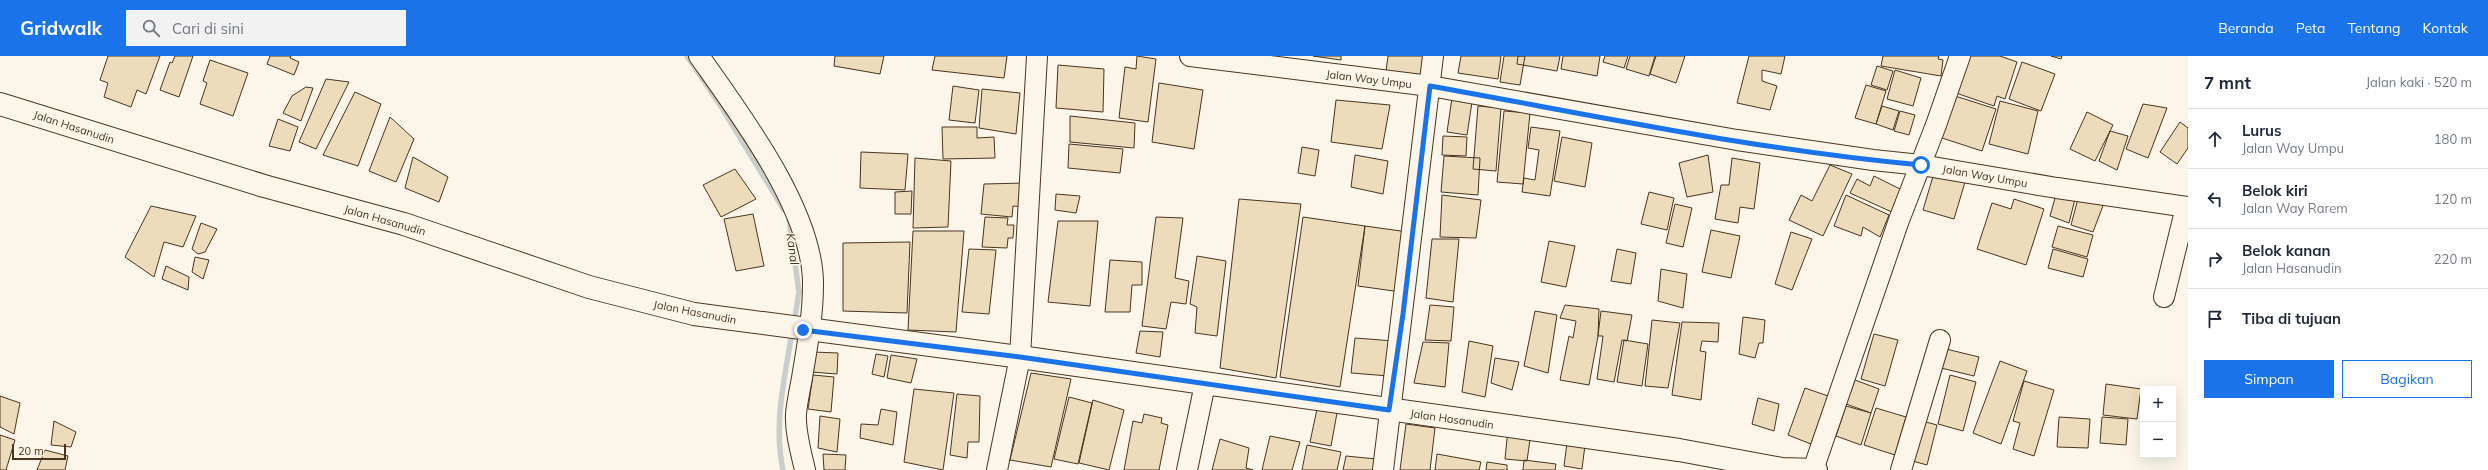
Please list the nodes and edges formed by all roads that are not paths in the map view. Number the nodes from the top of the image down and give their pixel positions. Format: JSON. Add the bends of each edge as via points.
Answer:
{"nodes":[{"id":1,"x":699,"y":56,"type":"edge"},
{"id":2,"x":1037,"y":56,"type":"edge"},
{"id":3,"x":1190,"y":56,"type":"edge"},
{"id":4,"x":1433,"y":56,"type":"edge"},
{"id":5,"x":1960,"y":56,"type":"edge"},
{"id":6,"x":1430,"y":86,"type":"junction"},
{"id":7,"x":0,"y":104,"type":"edge"},
{"id":8,"x":1921,"y":165,"type":"junction"},
{"id":9,"x":2187,"y":207,"type":"edge"},
{"id":10,"x":2164,"y":297,"type":"dead end"},
{"id":11,"x":807,"y":330,"type":"junction"},
{"id":12,"x":1940,"y":340,"type":"dead end"},
{"id":13,"x":1020,"y":357,"type":"junction"},
{"id":14,"x":1205,"y":384,"type":"junction"},
{"id":15,"x":1389,"y":410,"type":"junction"},
{"id":16,"x":1782,"y":469,"type":"edge"},
{"id":17,"x":805,"y":470,"type":"edge"},
{"id":18,"x":997,"y":470,"type":"edge"},
{"id":19,"x":1187,"y":470,"type":"edge"},
{"id":20,"x":1383,"y":470,"type":"edge"},
{"id":21,"x":1815,"y":470,"type":"edge"},
{"id":22,"x":1901,"y":470,"type":"edge"}],
"edges":[{"from":1,"to":11,"type":"street","via":[[769,162],[795,211],[812,256],[813,285]]},
{"from":2,"to":13,"type":"street"},
{"from":3,"to":6,"type":"street","name":"Jalan Way Umpu"},
{"from":4,"to":6,"type":"street"},
{"from":5,"to":8,"type":"street"},
{"from":6,"to":8,"type":"street","name":"Jalan Way Umpu","via":[[1737,140]]},
{"from":6,"to":15,"type":"street"},
{"from":7,"to":11,"type":"main road","name":"Jalan Hasanudin","via":[[264,186],[404,224],[589,287],[694,314]]},
{"from":8,"to":9,"type":"street","name":"Jalan Way Umpu"},
{"from":8,"to":21,"type":"street","via":[[1899,220]]},
{"from":9,"to":10,"type":"street"},
{"from":11,"to":13,"type":"main road","name":"Jalan Hasanudin"},
{"from":11,"to":17,"type":"street","via":[[796,414]]},
{"from":12,"to":22,"type":"street"},
{"from":13,"to":14,"type":"main road","name":"Jalan Hasanudin"},
{"from":13,"to":18,"type":"street"},
{"from":14,"to":15,"type":"main road","name":"Jalan Hasanudin"},
{"from":14,"to":19,"type":"street"},
{"from":15,"to":16,"type":"main road","name":"Jalan Hasanudin","via":[[1679,450]]},
{"from":15,"to":20,"type":"street"},
{"from":16,"to":21,"type":"main road","name":"Jalan Hasanudin"}]}
